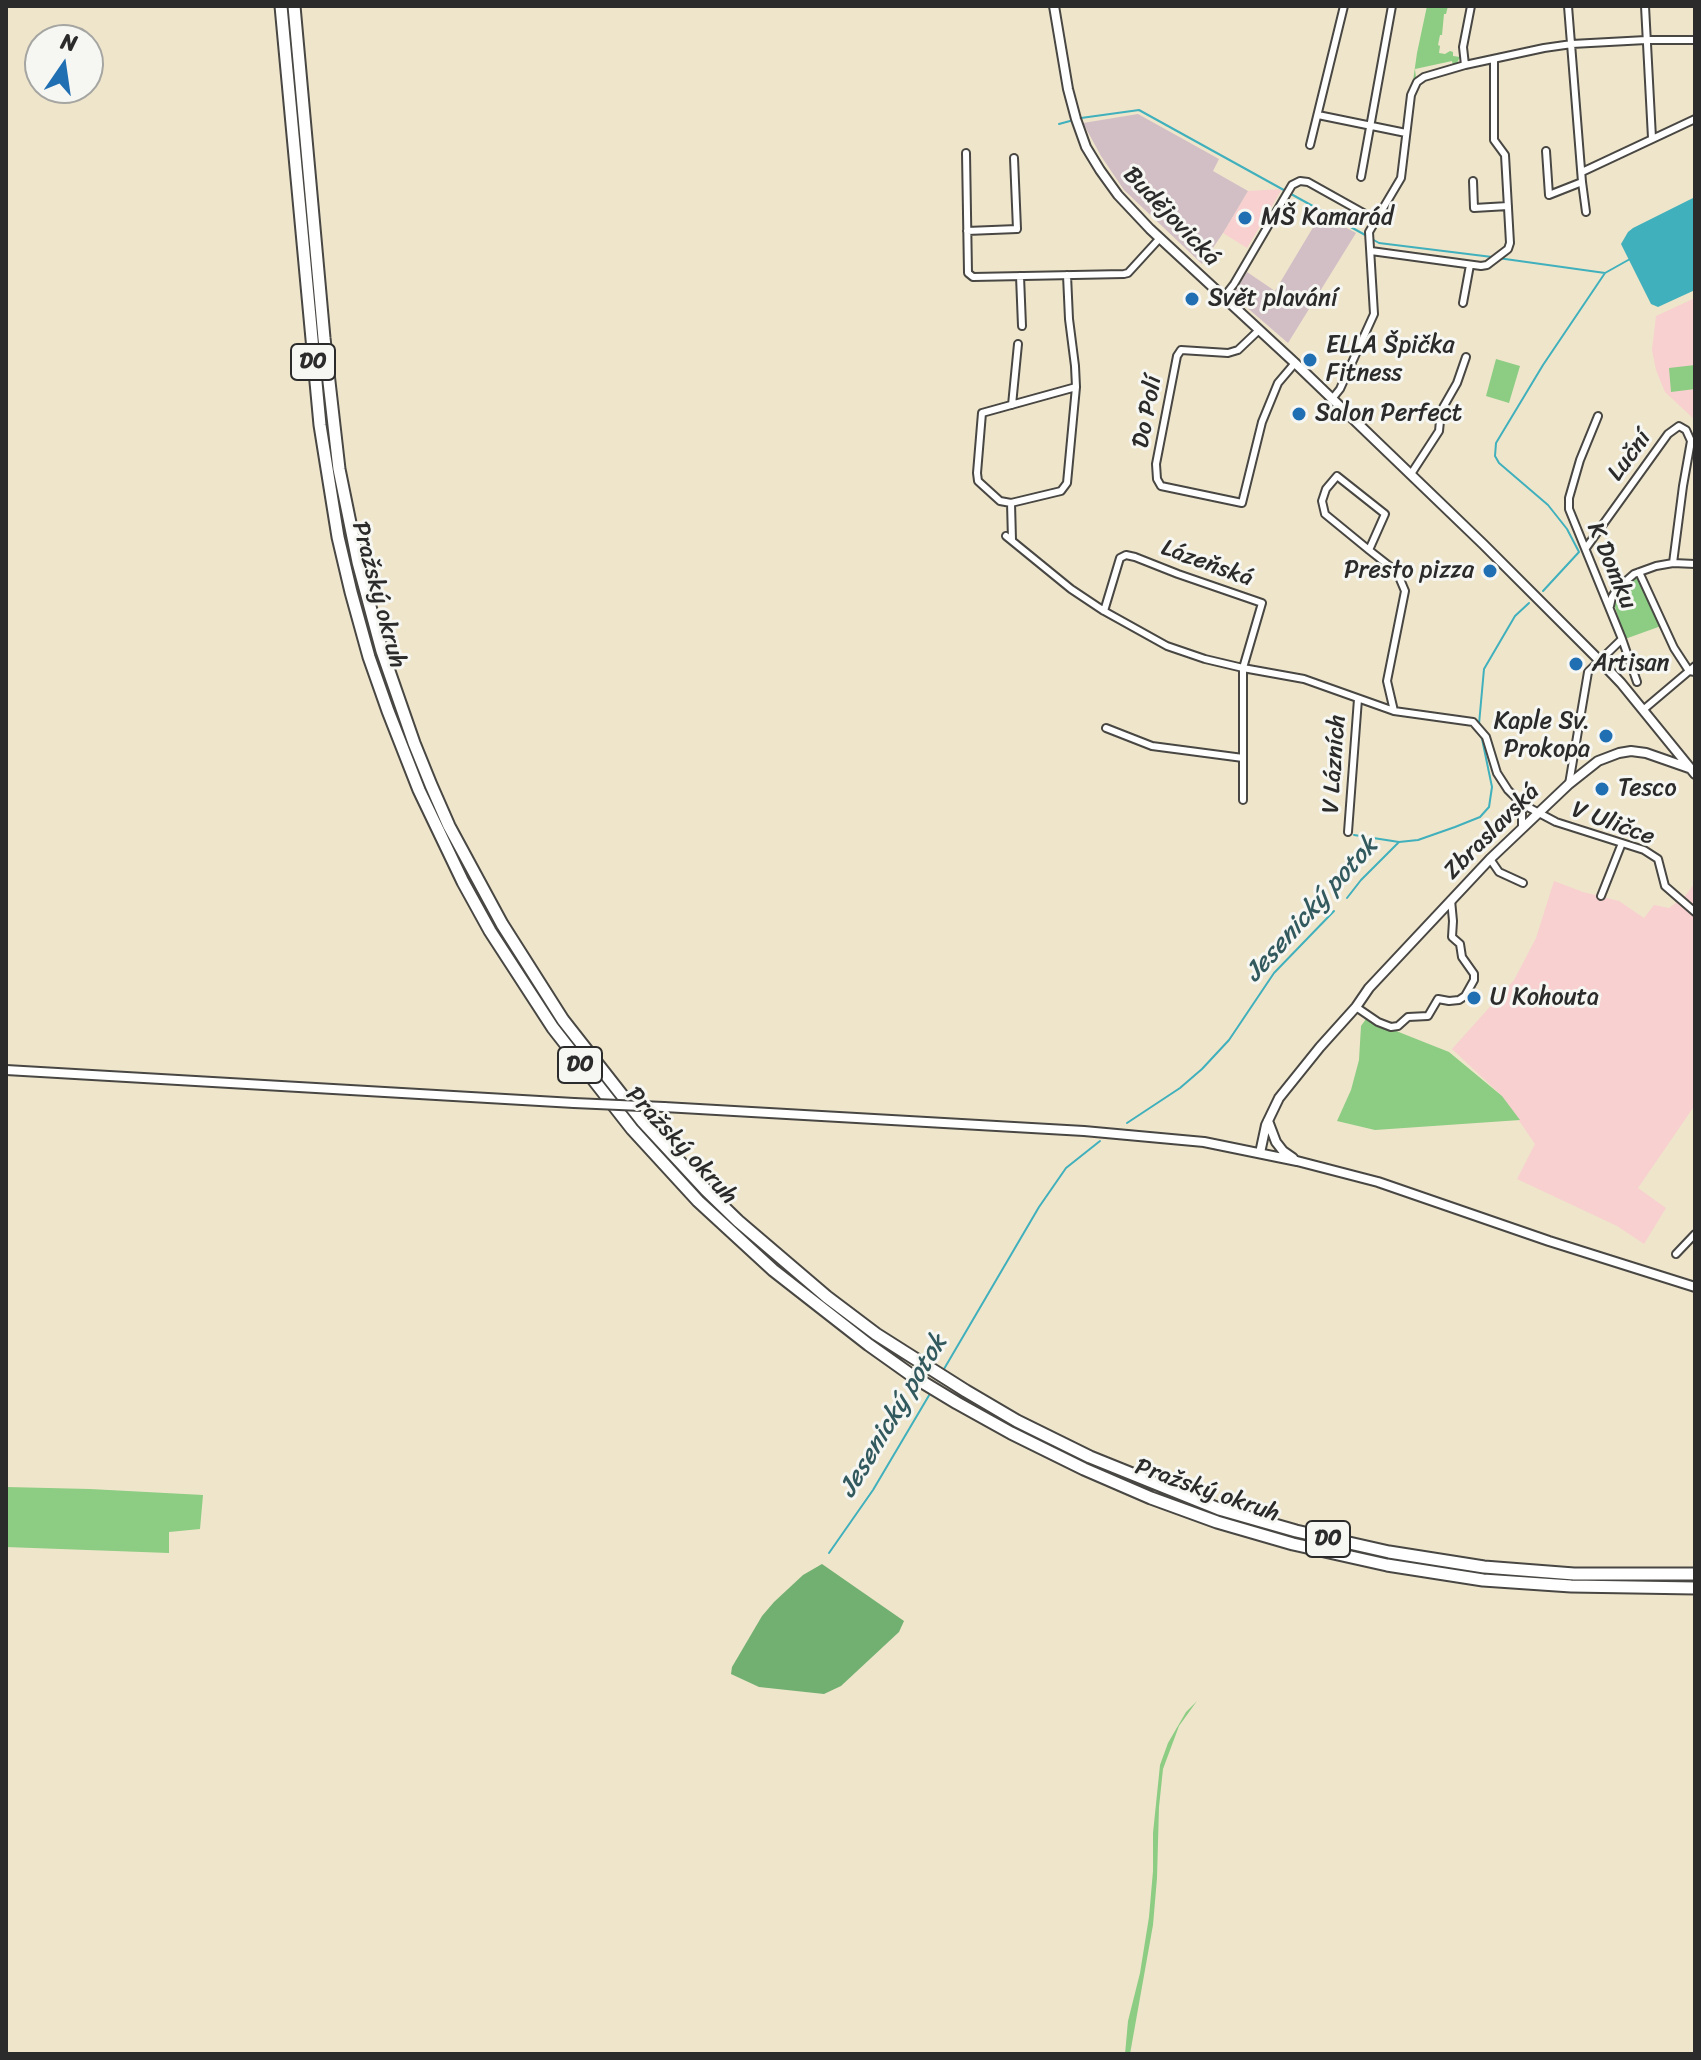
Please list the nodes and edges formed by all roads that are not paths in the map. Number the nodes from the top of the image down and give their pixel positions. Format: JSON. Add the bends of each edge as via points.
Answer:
{"nodes":[{"id":1,"x":281,"y":6,"type":"edge"},
{"id":2,"x":294,"y":6,"type":"edge"},
{"id":3,"x":1054,"y":6,"type":"edge"},
{"id":4,"x":1344,"y":6,"type":"edge"},
{"id":5,"x":1392,"y":6,"type":"edge"},
{"id":6,"x":1471,"y":6,"type":"edge"},
{"id":7,"x":1568,"y":6,"type":"edge"},
{"id":8,"x":1645,"y":6,"type":"edge"},
{"id":9,"x":1646,"y":40,"type":"junction"},
{"id":10,"x":1695,"y":40,"type":"edge"},
{"id":11,"x":1572,"y":44,"type":"junction"},
{"id":12,"x":1494,"y":59,"type":"junction"},
{"id":13,"x":1465,"y":65,"type":"junction"},
{"id":14,"x":1318,"y":115,"type":"junction"},
{"id":15,"x":1695,"y":119,"type":"edge"},
{"id":16,"x":1371,"y":126,"type":"junction"},
{"id":17,"x":1406,"y":133,"type":"junction"},
{"id":18,"x":1652,"y":138,"type":"junction"},
{"id":19,"x":1310,"y":145,"type":"dead end"},
{"id":20,"x":1546,"y":151,"type":"dead end"},
{"id":21,"x":966,"y":153,"type":"dead end"},
{"id":22,"x":1014,"y":158,"type":"dead end"},
{"id":23,"x":1582,"y":172,"type":"junction"},
{"id":24,"x":1361,"y":177,"type":"dead end"},
{"id":25,"x":1473,"y":181,"type":"dead end"},
{"id":26,"x":1582,"y":182,"type":"junction"},
{"id":27,"x":1508,"y":206,"type":"junction"},
{"id":28,"x":1586,"y":212,"type":"dead end"},
{"id":29,"x":1376,"y":220,"type":"junction"},
{"id":30,"x":967,"y":231,"type":"junction"},
{"id":31,"x":1160,"y":238,"type":"junction"},
{"id":32,"x":1371,"y":251,"type":"junction"},
{"id":33,"x":1470,"y":265,"type":"junction"},
{"id":34,"x":1067,"y":275,"type":"junction"},
{"id":35,"x":1020,"y":276,"type":"junction"},
{"id":36,"x":1224,"y":297,"type":"junction"},
{"id":37,"x":1463,"y":303,"type":"dead end"},
{"id":38,"x":1022,"y":326,"type":"dead end"},
{"id":39,"x":1259,"y":330,"type":"junction"},
{"id":40,"x":1018,"y":344,"type":"dead end"},
{"id":41,"x":1466,"y":357,"type":"dead end"},
{"id":42,"x":1295,"y":363,"type":"junction"},
{"id":43,"x":1076,"y":387,"type":"junction"},
{"id":44,"x":1332,"y":399,"type":"junction"},
{"id":45,"x":1012,"y":405,"type":"junction"},
{"id":46,"x":1598,"y":416,"type":"dead end"},
{"id":47,"x":1411,"y":474,"type":"junction"},
{"id":48,"x":1011,"y":503,"type":"junction"},
{"id":49,"x":1586,"y":548,"type":"junction"},
{"id":50,"x":1369,"y":550,"type":"junction"},
{"id":51,"x":1673,"y":563,"type":"junction"},
{"id":52,"x":1695,"y":564,"type":"edge"},
{"id":53,"x":1639,"y":572,"type":"junction"},
{"id":54,"x":1610,"y":608,"type":"junction"},
{"id":55,"x":1104,"y":611,"type":"junction"},
{"id":56,"x":1622,"y":639,"type":"junction"},
{"id":57,"x":1600,"y":661,"type":"junction"},
{"id":58,"x":1243,"y":668,"type":"junction"},
{"id":59,"x":1693,"y":670,"type":"edge"},
{"id":60,"x":1637,"y":682,"type":"dead end"},
{"id":61,"x":1358,"y":699,"type":"junction"},
{"id":62,"x":1643,"y":710,"type":"junction"},
{"id":63,"x":1394,"y":711,"type":"junction"},
{"id":64,"x":1106,"y":728,"type":"dead end"},
{"id":65,"x":1243,"y":758,"type":"junction"},
{"id":66,"x":1692,"y":771,"type":"edge"},
{"id":67,"x":1569,"y":784,"type":"junction"},
{"id":68,"x":1243,"y":800,"type":"dead end"},
{"id":69,"x":1522,"y":804,"type":"junction"},
{"id":70,"x":1540,"y":813,"type":"junction"},
{"id":71,"x":1522,"y":829,"type":"junction"},
{"id":72,"x":1348,"y":832,"type":"dead end"},
{"id":73,"x":1622,"y":843,"type":"junction"},
{"id":74,"x":1490,"y":859,"type":"junction"},
{"id":75,"x":1523,"y":883,"type":"dead end"},
{"id":76,"x":1601,"y":896,"type":"dead end"},
{"id":77,"x":1451,"y":900,"type":"junction"},
{"id":78,"x":1695,"y":912,"type":"edge"},
{"id":79,"x":1356,"y":1007,"type":"junction"},
{"id":80,"x":6,"y":1070,"type":"edge"},
{"id":81,"x":1268,"y":1120,"type":"junction"},
{"id":82,"x":1260,"y":1153,"type":"junction"},
{"id":83,"x":1297,"y":1161,"type":"junction"},
{"id":84,"x":1695,"y":1234,"type":"edge"},
{"id":85,"x":1676,"y":1254,"type":"dead end"},
{"id":86,"x":1695,"y":1287,"type":"edge"},
{"id":87,"x":1695,"y":1574,"type":"edge"},
{"id":88,"x":1695,"y":1588,"type":"edge"}],
"edges":[{"from":1,"to":88,"type":"highway","name":"Pražský okruh","number":"D0","via":[[320,425],[331,501],[369,657],[438,832],[490,931],[582,1067],[632,1129],[698,1201],[773,1270],[914,1377],[1072,1463],[1138,1492],[1217,1522],[1387,1565],[1483,1580]]},
{"from":2,"to":87,"type":"highway","name":"Pražský okruh","number":"D0","via":[[339,469],[382,651],[449,826],[502,924],[591,1058],[643,1122],[781,1259],[876,1334],[1017,1421],[1090,1457],[1219,1509],[1389,1552],[1574,1574]]},
{"from":3,"to":31,"type":"main road","name":"Budějovická","via":[[1068,89],[1086,147],[1118,195]]},
{"from":4,"to":14,"type":"street"},
{"from":5,"to":16,"type":"street"},
{"from":6,"to":13,"type":"street"},
{"from":7,"to":11,"type":"street"},
{"from":8,"to":9,"type":"street"},
{"from":9,"to":10,"type":"street"},
{"from":9,"to":11,"type":"street"},
{"from":9,"to":18,"type":"street"},
{"from":11,"to":12,"type":"street"},
{"from":11,"to":23,"type":"street"},
{"from":12,"to":13,"type":"street"},
{"from":12,"to":27,"type":"street","via":[[1494,140],[1505,155]]},
{"from":13,"to":17,"type":"street","via":[[1417,82]]},
{"from":14,"to":16,"type":"street"},
{"from":14,"to":19,"type":"street"},
{"from":15,"to":18,"type":"street"},
{"from":16,"to":17,"type":"street"},
{"from":16,"to":24,"type":"street"},
{"from":17,"to":29,"type":"street","via":[[1401,178]]},
{"from":18,"to":23,"type":"street"},
{"from":20,"to":26,"type":"street","via":[[1549,195]]},
{"from":21,"to":30,"type":"street"},
{"from":22,"to":30,"type":"street","via":[[1017,229]]},
{"from":23,"to":26,"type":"street"},
{"from":25,"to":27,"type":"street","via":[[1474,208]]},
{"from":26,"to":28,"type":"street"},
{"from":27,"to":33,"type":"street","via":[[1510,247],[1487,265]]},
{"from":29,"to":32,"type":"street","via":[[1369,232]]},
{"from":29,"to":36,"type":"street","via":[[1308,182],[1292,185]]},
{"from":30,"to":35,"type":"street","via":[[968,273]]},
{"from":31,"to":34,"type":"street","via":[[1128,273]]},
{"from":31,"to":36,"type":"main road","name":"Budějovická"},
{"from":32,"to":33,"type":"street"},
{"from":32,"to":44,"type":"street","via":[[1374,314]]},
{"from":33,"to":37,"type":"street"},
{"from":34,"to":35,"type":"street"},
{"from":34,"to":43,"type":"street"},
{"from":35,"to":38,"type":"street"},
{"from":36,"to":39,"type":"main road","name":"Budějovická"},
{"from":39,"to":42,"type":"main road","name":"Budějovická"},
{"from":39,"to":42,"type":"street","name":"Do Polí","via":[[1238,350],[1181,350],[1177,356],[1156,464],[1161,486],[1242,503],[1262,422],[1278,383]]},
{"from":40,"to":45,"type":"street"},
{"from":41,"to":47,"type":"street","via":[[1441,411],[1439,431]]},
{"from":42,"to":44,"type":"main road","name":"Budějovická"},
{"from":43,"to":45,"type":"street"},
{"from":43,"to":48,"type":"street","via":[[1065,487]]},
{"from":44,"to":47,"type":"main road","name":"Budějovická"},
{"from":45,"to":48,"type":"street","via":[[982,413],[977,473],[978,481],[1000,501]]},
{"from":46,"to":49,"type":"street","name":"K Domku","via":[[1568,504]]},
{"from":47,"to":57,"type":"main road","name":"Budějovická"},
{"from":48,"to":55,"type":"street","via":[[1009,538]]},
{"from":49,"to":51,"type":"street","name":"Luční","via":[[1679,426],[1691,441]]},
{"from":49,"to":54,"type":"street","name":"K Domku"},
{"from":50,"to":50,"type":"street","via":[[1385,514],[1337,476],[1322,501],[1325,514]]},
{"from":50,"to":63,"type":"street","via":[[1397,572],[1405,591],[1387,681]]},
{"from":51,"to":52,"type":"street"},
{"from":51,"to":53,"type":"street"},
{"from":53,"to":54,"type":"street","via":[[1617,589]]},
{"from":53,"to":59,"type":"street","via":[[1674,648]]},
{"from":54,"to":56,"type":"street","name":"K Domku"},
{"from":55,"to":58,"type":"street","via":[[1167,646]]},
{"from":55,"to":58,"type":"street","name":"Lázeňská","via":[[1120,558],[1126,555],[1262,603]]},
{"from":56,"to":57,"type":"street","name":"K Domku"},
{"from":56,"to":60,"type":"street","name":"K Domku"},
{"from":57,"to":62,"type":"main road","name":"Budějovická"},
{"from":57,"to":67,"type":"street","via":[[1588,672]]},
{"from":58,"to":61,"type":"street","name":"V Lázních","via":[[1304,679]]},
{"from":58,"to":65,"type":"street"},
{"from":59,"to":62,"type":"street"},
{"from":61,"to":63,"type":"street","name":"V Lázních"},
{"from":61,"to":72,"type":"street","name":"V Lázních"},
{"from":62,"to":66,"type":"main road","name":"Budějovická"},
{"from":63,"to":69,"type":"street","name":"V Lázních","via":[[1473,722],[1486,737],[1497,773]]},
{"from":64,"to":65,"type":"street","via":[[1152,746]]},
{"from":65,"to":68,"type":"street"},
{"from":66,"to":67,"type":"main road","name":"Zbraslavská","via":[[1639,751],[1619,753],[1598,761]]},
{"from":67,"to":70,"type":"main road","name":"Zbraslavská"},
{"from":69,"to":70,"type":"street","name":"V Lázních"},
{"from":69,"to":71,"type":"street"},
{"from":70,"to":71,"type":"main road","name":"Zbraslavská"},
{"from":70,"to":73,"type":"street","name":"V Uličce"},
{"from":71,"to":74,"type":"main road","name":"Zbraslavská"},
{"from":73,"to":76,"type":"street"},
{"from":73,"to":78,"type":"street","name":"V Uličce","via":[[1658,859],[1665,886]]},
{"from":74,"to":75,"type":"street","via":[[1499,872]]},
{"from":74,"to":77,"type":"main road","name":"Zbraslavská"},
{"from":77,"to":79,"type":"main road","name":"Zbraslavská"},
{"from":77,"to":79,"type":"street","name":"Zbraslavská","via":[[1452,937],[1474,974],[1465,996],[1438,999],[1428,1016],[1408,1017],[1391,1027]]},
{"from":79,"to":81,"type":"main road","via":[[1279,1098]]},
{"from":80,"to":82,"type":"main road","bridge":true,"via":[[1109,1132]]},
{"from":81,"to":82,"type":"main road"},
{"from":81,"to":83,"type":"main road","via":[[1276,1142]]},
{"from":82,"to":83,"type":"main road"},
{"from":83,"to":86,"type":"main road"},
{"from":84,"to":85,"type":"street"}]}
